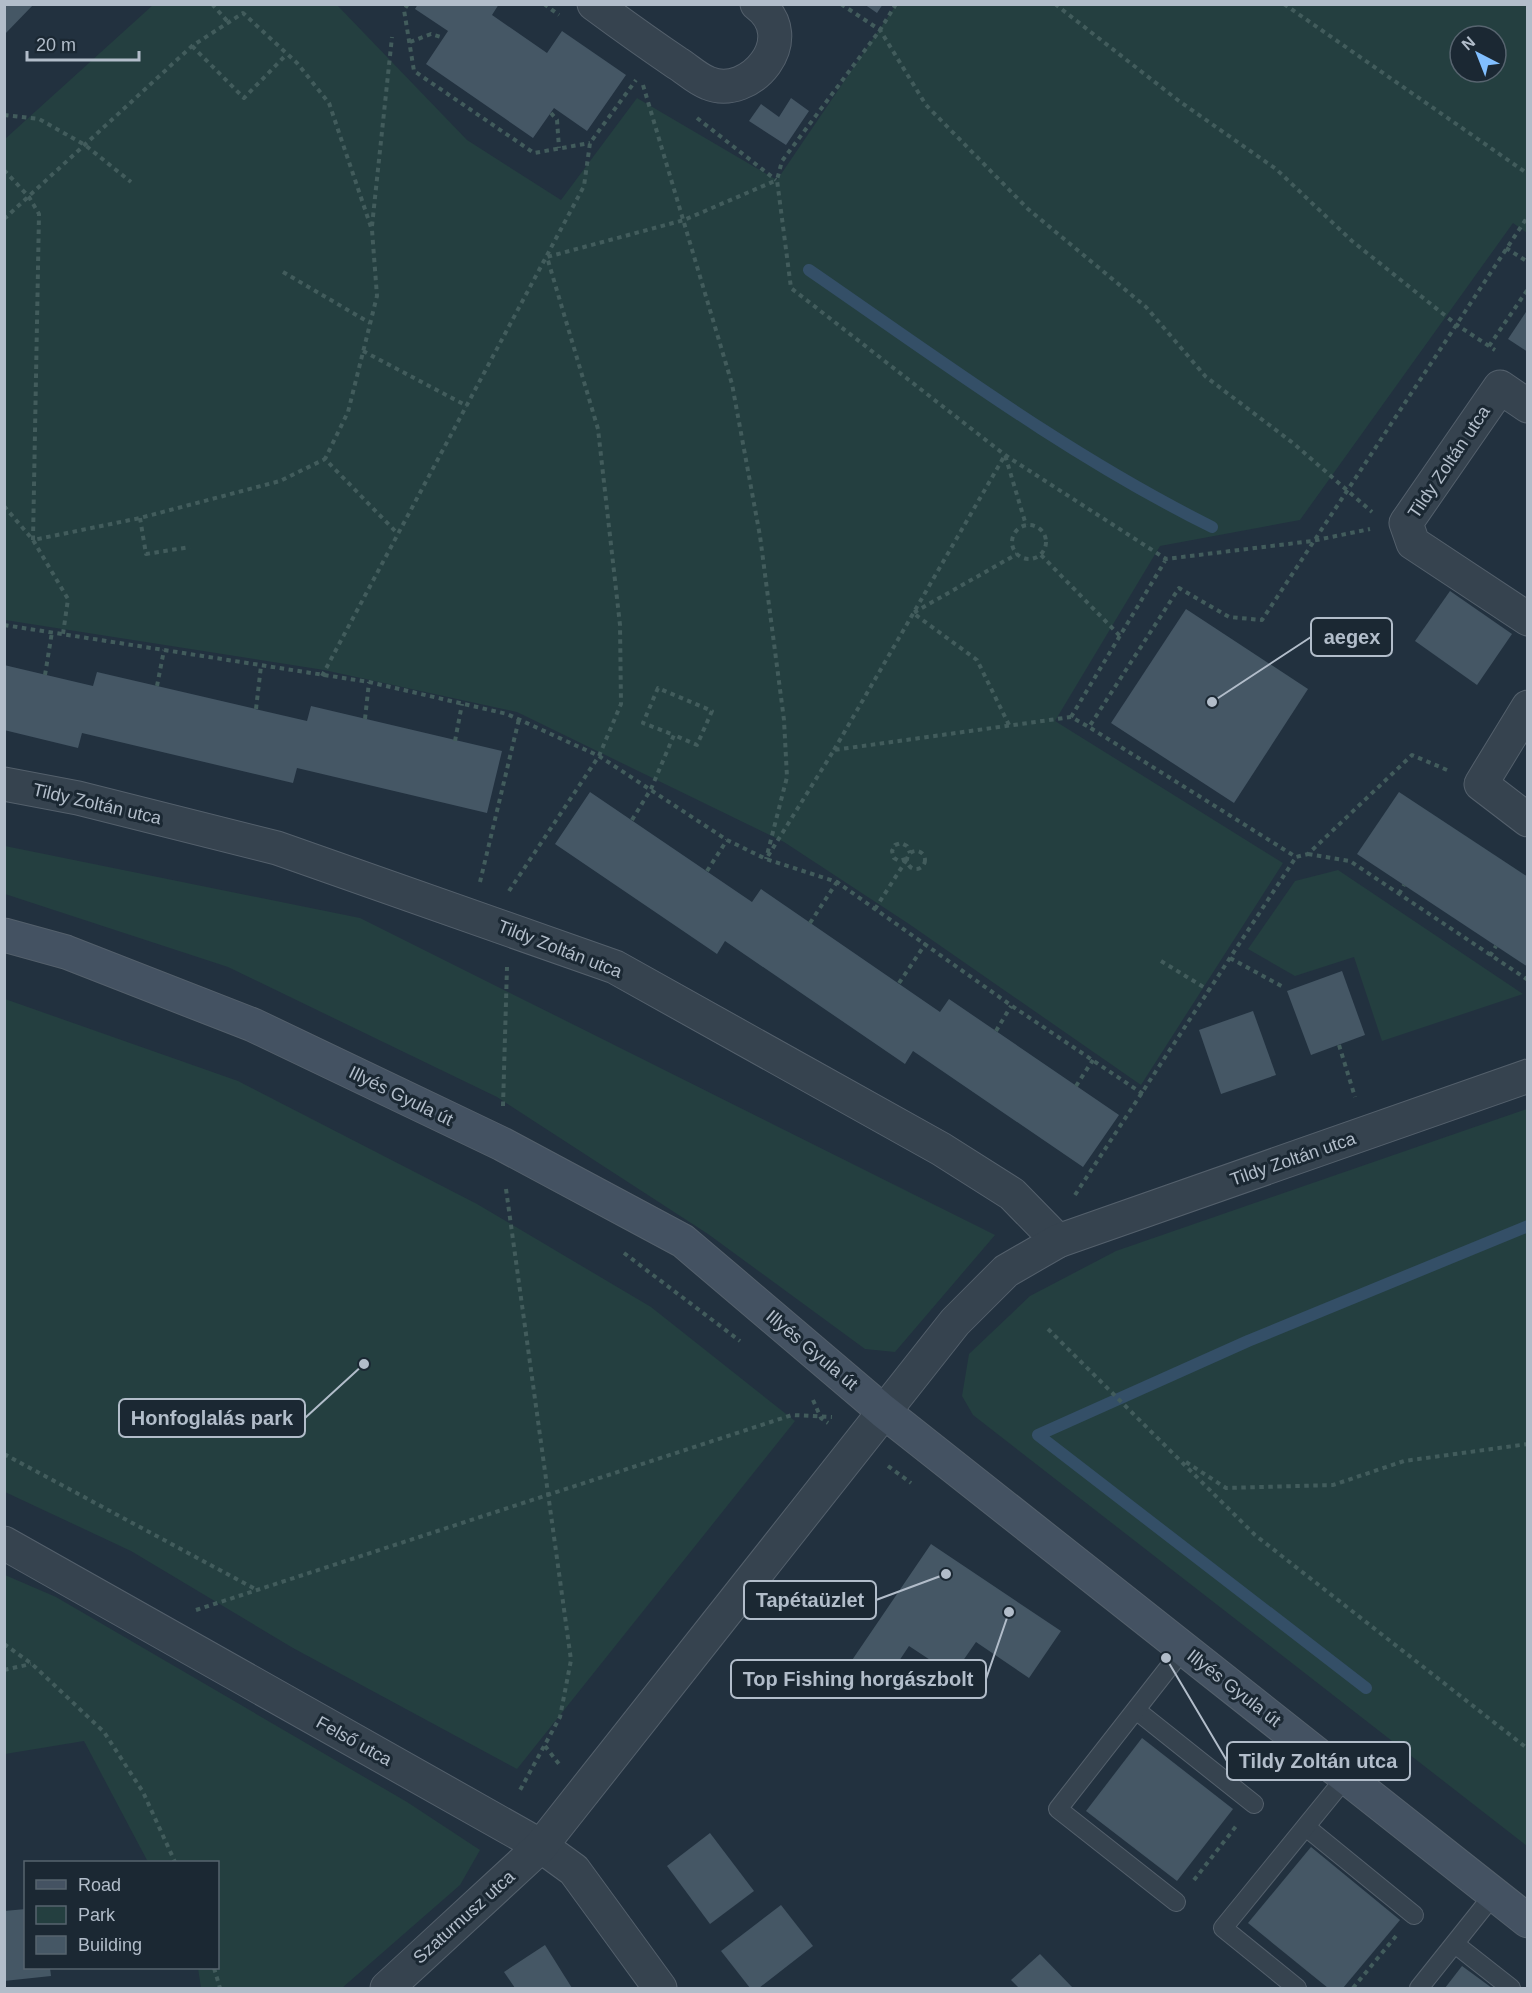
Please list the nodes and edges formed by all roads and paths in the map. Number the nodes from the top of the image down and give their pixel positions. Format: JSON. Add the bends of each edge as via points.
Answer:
{"nodes":[{"id":1,"x":212,"y":4,"type":"edge"},
{"id":2,"x":408,"y":4,"type":"edge"},
{"id":3,"x":594,"y":4,"type":"edge"},
{"id":4,"x":757,"y":4,"type":"edge"},
{"id":5,"x":841,"y":4,"type":"edge"},
{"id":6,"x":896,"y":4,"type":"edge"},
{"id":7,"x":1055,"y":4,"type":"edge"},
{"id":8,"x":1284,"y":4,"type":"edge"},
{"id":9,"x":228,"y":22,"type":"junction"},
{"id":10,"x":880,"y":30,"type":"junction"},
{"id":11,"x":392,"y":38,"type":"dead end"},
{"id":12,"x":444,"y":38,"type":"dead end"},
{"id":13,"x":410,"y":42,"type":"junction"},
{"id":14,"x":192,"y":46,"type":"junction"},
{"id":15,"x":286,"y":55,"type":"junction"},
{"id":16,"x":551,"y":113,"type":"dead end"},
{"id":17,"x":4,"y":115,"type":"edge"},
{"id":18,"x":590,"y":143,"type":"junction"},
{"id":19,"x":85,"y":145,"type":"junction"},
{"id":20,"x":559,"y":148,"type":"junction"},
{"id":21,"x":4,"y":170,"type":"edge"},
{"id":22,"x":1527,"y":174,"type":"edge"},
{"id":23,"x":777,"y":180,"type":"junction"},
{"id":24,"x":131,"y":182,"type":"dead end"},
{"id":25,"x":29,"y":197,"type":"junction"},
{"id":26,"x":1527,"y":216,"type":"edge"},
{"id":27,"x":4,"y":219,"type":"edge"},
{"id":28,"x":684,"y":220,"type":"junction"},
{"id":29,"x":372,"y":230,"type":"junction"},
{"id":30,"x":1506,"y":248,"type":"junction"},
{"id":31,"x":547,"y":257,"type":"junction"},
{"id":32,"x":1527,"y":262,"type":"edge"},
{"id":33,"x":283,"y":272,"type":"dead end"},
{"id":34,"x":1527,"y":289,"type":"edge"},
{"id":35,"x":370,"y":323,"type":"junction"},
{"id":36,"x":1457,"y":325,"type":"junction"},
{"id":37,"x":1489,"y":346,"type":"junction"},
{"id":38,"x":363,"y":351,"type":"junction"},
{"id":39,"x":1498,"y":353,"type":"dead end"},
{"id":40,"x":467,"y":406,"type":"junction"},
{"id":41,"x":1527,"y":406,"type":"edge"},
{"id":42,"x":1005,"y":455,"type":"junction"},
{"id":43,"x":325,"y":459,"type":"junction"},
{"id":44,"x":1347,"y":489,"type":"junction"},
{"id":45,"x":4,"y":506,"type":"edge"},
{"id":46,"x":140,"y":518,"type":"junction"},
{"id":47,"x":1398,"y":524,"type":"junction"},
{"id":48,"x":1026,"y":525,"type":"junction"},
{"id":49,"x":397,"y":533,"type":"junction"},
{"id":50,"x":33,"y":540,"type":"junction"},
{"id":51,"x":1312,"y":541,"type":"junction"},
{"id":52,"x":190,"y":547,"type":"dead end"},
{"id":53,"x":1017,"y":554,"type":"junction"},
{"id":54,"x":1041,"y":555,"type":"junction"},
{"id":55,"x":1165,"y":561,"type":"dead end"},
{"id":56,"x":913,"y":613,"type":"junction"},
{"id":57,"x":1527,"y":619,"type":"edge"},
{"id":58,"x":4,"y":625,"type":"edge"},
{"id":59,"x":52,"y":632,"type":"junction"},
{"id":60,"x":63,"y":634,"type":"junction"},
{"id":61,"x":1119,"y":636,"type":"junction"},
{"id":62,"x":164,"y":650,"type":"junction"},
{"id":63,"x":261,"y":666,"type":"junction"},
{"id":64,"x":45,"y":675,"type":"dead end"},
{"id":65,"x":322,"y":676,"type":"junction"},
{"id":66,"x":369,"y":682,"type":"junction"},
{"id":67,"x":157,"y":686,"type":"dead end"},
{"id":68,"x":462,"y":704,"type":"junction"},
{"id":69,"x":1527,"y":706,"type":"edge"},
{"id":70,"x":256,"y":709,"type":"dead end"},
{"id":71,"x":1071,"y":717,"type":"junction"},
{"id":72,"x":365,"y":719,"type":"dead end"},
{"id":73,"x":519,"y":719,"type":"junction"},
{"id":74,"x":1009,"y":725,"type":"junction"},
{"id":75,"x":1089,"y":727,"type":"junction"},
{"id":76,"x":674,"y":735,"type":"junction"},
{"id":77,"x":455,"y":741,"type":"dead end"},
{"id":78,"x":834,"y":750,"type":"junction"},
{"id":79,"x":599,"y":756,"type":"junction"},
{"id":80,"x":4,"y":784,"type":"edge"},
{"id":81,"x":1481,"y":784,"type":"junction"},
{"id":82,"x":651,"y":789,"type":"junction"},
{"id":83,"x":632,"y":820,"type":"dead end"},
{"id":84,"x":1527,"y":820,"type":"edge"},
{"id":85,"x":727,"y":840,"type":"junction"},
{"id":86,"x":910,"y":853,"type":"junction"},
{"id":87,"x":1308,"y":854,"type":"junction"},
{"id":88,"x":1296,"y":857,"type":"junction"},
{"id":89,"x":766,"y":859,"type":"junction"},
{"id":90,"x":907,"y":859,"type":"junction"},
{"id":91,"x":707,"y":871,"type":"dead end"},
{"id":92,"x":837,"y":882,"type":"junction"},
{"id":93,"x":1404,"y":885,"type":"dead end"},
{"id":94,"x":1399,"y":894,"type":"junction"},
{"id":95,"x":875,"y":909,"type":"junction"},
{"id":96,"x":489,"y":922,"type":"junction"},
{"id":97,"x":810,"y":923,"type":"dead end"},
{"id":98,"x":4,"y":935,"type":"edge"},
{"id":99,"x":926,"y":943,"type":"junction"},
{"id":100,"x":1496,"y":946,"type":"dead end"},
{"id":101,"x":1490,"y":956,"type":"junction"},
{"id":102,"x":1230,"y":958,"type":"junction"},
{"id":103,"x":1161,"y":961,"type":"dead end"},
{"id":104,"x":1527,"y":980,"type":"edge"},
{"id":105,"x":899,"y":983,"type":"dead end"},
{"id":106,"x":1285,"y":988,"type":"dead end"},
{"id":107,"x":1210,"y":991,"type":"junction"},
{"id":108,"x":1012,"y":1006,"type":"junction"},
{"id":109,"x":996,"y":1031,"type":"dead end"},
{"id":110,"x":1339,"y":1045,"type":"dead end"},
{"id":111,"x":1093,"y":1060,"type":"junction"},
{"id":112,"x":1527,"y":1076,"type":"edge"},
{"id":113,"x":1076,"y":1086,"type":"dead end"},
{"id":114,"x":1143,"y":1094,"type":"junction"},
{"id":115,"x":1355,"y":1097,"type":"dead end"},
{"id":116,"x":502,"y":1144,"type":"junction"},
{"id":117,"x":516,"y":1191,"type":"dead end"},
{"id":118,"x":1054,"y":1236,"type":"junction"},
{"id":119,"x":615,"y":1246,"type":"dead end"},
{"id":120,"x":1048,"y":1329,"type":"dead end"},
{"id":121,"x":742,"y":1342,"type":"dead end"},
{"id":122,"x":813,"y":1399,"type":"dead end"},
{"id":123,"x":883,"y":1411,"type":"junction"},
{"id":124,"x":821,"y":1418,"type":"junction"},
{"id":125,"x":857,"y":1443,"type":"junction"},
{"id":126,"x":1527,"y":1444,"type":"edge"},
{"id":127,"x":4,"y":1454,"type":"edge"},
{"id":128,"x":1178,"y":1456,"type":"junction"},
{"id":129,"x":913,"y":1484,"type":"dead end"},
{"id":130,"x":547,"y":1496,"type":"junction"},
{"id":131,"x":4,"y":1544,"type":"edge"},
{"id":132,"x":257,"y":1590,"type":"junction"},
{"id":133,"x":152,"y":1625,"type":"junction"},
{"id":134,"x":6,"y":1644,"type":"edge"},
{"id":135,"x":1184,"y":1648,"type":"junction"},
{"id":136,"x":32,"y":1664,"type":"junction"},
{"id":137,"x":4,"y":1670,"type":"edge"},
{"id":138,"x":1136,"y":1710,"type":"junction"},
{"id":139,"x":1527,"y":1749,"type":"edge"},
{"id":140,"x":1346,"y":1777,"type":"junction"},
{"id":141,"x":1254,"y":1804,"type":"joint"},
{"id":142,"x":500,"y":1823,"type":"junction"},
{"id":143,"x":1306,"y":1827,"type":"junction"},
{"id":144,"x":541,"y":1846,"type":"junction"},
{"id":145,"x":174,"y":1861,"type":"edge"},
{"id":146,"x":1494,"y":1894,"type":"junction"},
{"id":147,"x":1176,"y":1902,"type":"joint"},
{"id":148,"x":1414,"y":1915,"type":"joint"},
{"id":149,"x":1527,"y":1921,"type":"edge"},
{"id":150,"x":1455,"y":1944,"type":"junction"},
{"id":151,"x":214,"y":1969,"type":"edge"},
{"id":152,"x":220,"y":1989,"type":"edge"},
{"id":153,"x":387,"y":1989,"type":"edge"},
{"id":154,"x":660,"y":1989,"type":"edge"},
{"id":155,"x":1297,"y":1989,"type":"edge"},
{"id":156,"x":1353,"y":1989,"type":"edge"},
{"id":157,"x":1419,"y":1989,"type":"edge"},
{"id":158,"x":1511,"y":1989,"type":"edge"}],
"edges":[{"from":1,"to":9,"type":"path"},
{"from":2,"to":13,"type":"path","via":[[404,10]]},
{"from":3,"to":4,"type":"street","via":[[709,84],[736,85],[760,72],[772,56],[775,26]]},
{"from":5,"to":10,"type":"path"},
{"from":6,"to":10,"type":"path"},
{"from":7,"to":36,"type":"path","via":[[1179,101],[1276,169],[1352,241]]},
{"from":8,"to":22,"type":"path"},
{"from":9,"to":14,"type":"path"},
{"from":9,"to":15,"type":"path","via":[[243,13]]},
{"from":10,"to":23,"type":"path","via":[[782,161]]},
{"from":10,"to":44,"type":"path","via":[[926,105],[1028,209],[1146,307],[1206,377],[1293,442]]},
{"from":11,"to":29,"type":"path"},
{"from":12,"to":13,"type":"path","via":[[431,34]]},
{"from":13,"to":20,"type":"path","via":[[414,71],[534,153]]},
{"from":14,"to":15,"type":"path","via":[[244,98]]},
{"from":14,"to":19,"type":"path"},
{"from":15,"to":29,"type":"path","via":[[329,103]]},
{"from":16,"to":20,"type":"path","via":[[557,120]]},
{"from":17,"to":19,"type":"path","via":[[39,119]]},
{"from":18,"to":20,"type":"path"},
{"from":18,"to":28,"type":"path","via":[[640,74]]},
{"from":18,"to":31,"type":"path","via":[[584,186]]},
{"from":19,"to":24,"type":"path"},
{"from":19,"to":25,"type":"path"},
{"from":21,"to":25,"type":"path"},
{"from":23,"to":28,"type":"path"},
{"from":23,"to":42,"type":"path","via":[[791,288]]},
{"from":25,"to":27,"type":"path"},
{"from":25,"to":50,"type":"path","via":[[39,214]]},
{"from":26,"to":30,"type":"path"},
{"from":28,"to":31,"type":"path"},
{"from":28,"to":89,"type":"path","via":[[732,384],[771,618],[787,777]]},
{"from":29,"to":35,"type":"path","via":[[377,296]]},
{"from":30,"to":32,"type":"path"},
{"from":30,"to":36,"type":"path"},
{"from":31,"to":40,"type":"path"},
{"from":31,"to":79,"type":"path","via":[[598,429],[620,625],[621,704]]},
{"from":33,"to":35,"type":"path"},
{"from":34,"to":37,"type":"path"},
{"from":35,"to":38,"type":"path"},
{"from":36,"to":37,"type":"path"},
{"from":36,"to":44,"type":"path"},
{"from":37,"to":39,"type":"path"},
{"from":38,"to":40,"type":"path"},
{"from":38,"to":43,"type":"path","via":[[348,412]]},
{"from":40,"to":49,"type":"path"},
{"from":41,"to":47,"type":"street","name":"Tildy Zoltán utca","via":[[1500,387]]},
{"from":42,"to":48,"type":"path"},
{"from":42,"to":51,"type":"path","via":[[1166,559]]},
{"from":42,"to":56,"type":"path"},
{"from":43,"to":46,"type":"path","via":[[280,481]]},
{"from":43,"to":49,"type":"path"},
{"from":44,"to":47,"type":"path"},
{"from":44,"to":51,"type":"path"},
{"from":45,"to":50,"type":"path"},
{"from":46,"to":50,"type":"path"},
{"from":46,"to":52,"type":"path","via":[[146,554]]},
{"from":47,"to":51,"type":"path"},
{"from":47,"to":57,"type":"street","name":"Tildy Zoltán utca","via":[[1413,543]]},
{"from":48,"to":53,"type":"path","via":[[1017,530],[1012,540]]},
{"from":48,"to":54,"type":"path","via":[[1037,527],[1045,535]]},
{"from":49,"to":65,"type":"path"},
{"from":50,"to":60,"type":"path","via":[[68,599]]},
{"from":51,"to":75,"type":"path","via":[[1262,620],[1228,617],[1179,588]]},
{"from":53,"to":54,"type":"path","via":[[1032,560]]},
{"from":53,"to":56,"type":"path"},
{"from":54,"to":61,"type":"path"},
{"from":55,"to":61,"type":"path"},
{"from":56,"to":74,"type":"path","via":[[977,660]]},
{"from":56,"to":78,"type":"path"},
{"from":58,"to":59,"type":"path"},
{"from":59,"to":60,"type":"path"},
{"from":59,"to":64,"type":"path"},
{"from":60,"to":62,"type":"path"},
{"from":61,"to":71,"type":"path"},
{"from":62,"to":63,"type":"path"},
{"from":62,"to":67,"type":"path"},
{"from":63,"to":65,"type":"path"},
{"from":63,"to":70,"type":"path"},
{"from":65,"to":66,"type":"path"},
{"from":66,"to":68,"type":"path"},
{"from":66,"to":72,"type":"path"},
{"from":68,"to":73,"type":"path"},
{"from":68,"to":77,"type":"path"},
{"from":69,"to":81,"type":"street"},
{"from":71,"to":74,"type":"path"},
{"from":71,"to":75,"type":"path"},
{"from":73,"to":79,"type":"path"},
{"from":73,"to":96,"type":"path"},
{"from":74,"to":78,"type":"path"},
{"from":75,"to":88,"type":"path"},
{"from":76,"to":76,"type":"path","via":[[644,723],[658,688],[712,711],[697,745]]},
{"from":76,"to":82,"type":"path"},
{"from":78,"to":89,"type":"path"},
{"from":79,"to":82,"type":"path"},
{"from":79,"to":96,"type":"path"},
{"from":80,"to":96,"type":"street","name":"Tildy Zoltán utca","via":[[78,798],[277,848]]},
{"from":81,"to":84,"type":"street"},
{"from":81,"to":87,"type":"path","via":[[1412,755]]},
{"from":82,"to":83,"type":"path"},
{"from":82,"to":85,"type":"path"},
{"from":85,"to":89,"type":"path"},
{"from":85,"to":91,"type":"path"},
{"from":86,"to":90,"type":"path"},
{"from":86,"to":90,"type":"path","via":[[917,851],[925,861],[915,869]]},
{"from":86,"to":90,"type":"path","via":[[902,843],[895,845],[894,858]]},
{"from":87,"to":88,"type":"path"},
{"from":87,"to":94,"type":"path","via":[[1350,861]]},
{"from":88,"to":102,"type":"path"},
{"from":89,"to":92,"type":"path"},
{"from":90,"to":95,"type":"path"},
{"from":92,"to":95,"type":"path"},
{"from":92,"to":97,"type":"path"},
{"from":93,"to":94,"type":"path"},
{"from":94,"to":101,"type":"path"},
{"from":95,"to":99,"type":"path"},
{"from":96,"to":116,"type":"path"},
{"from":96,"to":118,"type":"street","name":"Tildy Zoltán utca","via":[[615,967],[951,1155],[1012,1194]]},
{"from":98,"to":116,"type":"street","name":"Illyés Gyula út","via":[[66,952],[253,1025]]},
{"from":99,"to":105,"type":"path"},
{"from":99,"to":108,"type":"path"},
{"from":100,"to":101,"type":"path"},
{"from":101,"to":104,"type":"path"},
{"from":102,"to":106,"type":"path"},
{"from":102,"to":107,"type":"path"},
{"from":103,"to":107,"type":"path"},
{"from":107,"to":114,"type":"path"},
{"from":108,"to":109,"type":"path"},
{"from":108,"to":111,"type":"path"},
{"from":110,"to":115,"type":"path"},
{"from":111,"to":113,"type":"path"},
{"from":111,"to":114,"type":"path"},
{"from":112,"to":118,"type":"street","name":"Tildy Zoltán utca"},
{"from":114,"to":118,"type":"path"},
{"from":116,"to":123,"type":"street","name":"Illyés Gyula út","via":[[683,1241]]},
{"from":117,"to":130,"type":"path","via":[[506,1185]]},
{"from":118,"to":123,"type":"street","name":"Tildy Zoltán utca","via":[[1006,1272],[955,1322]]},
{"from":119,"to":121,"type":"path"},
{"from":120,"to":128,"type":"path"},
{"from":122,"to":124,"type":"path"},
{"from":123,"to":124,"type":"path"},
{"from":123,"to":125,"type":"street","name":"Tildy Zoltán utca"},
{"from":123,"to":135,"type":"street","name":"Illyés Gyula út"},
{"from":124,"to":125,"type":"path"},
{"from":124,"to":130,"type":"path","via":[[792,1415]]},
{"from":125,"to":129,"type":"path"},
{"from":125,"to":144,"type":"street","name":"Szaturnusz utca"},
{"from":126,"to":128,"type":"path","via":[[1404,1461],[1333,1485],[1226,1488]]},
{"from":127,"to":132,"type":"path"},
{"from":128,"to":139,"type":"path","via":[[1255,1535]]},
{"from":130,"to":132,"type":"path"},
{"from":130,"to":142,"type":"path","via":[[571,1660],[560,1717]]},
{"from":131,"to":133,"type":"street","name":"Felső utca"},
{"from":132,"to":133,"type":"path"},
{"from":133,"to":142,"type":"street","name":"Felső utca"},
{"from":134,"to":136,"type":"path"},
{"from":135,"to":138,"type":"lane"},
{"from":135,"to":140,"type":"street","name":"Illyés Gyula út"},
{"from":136,"to":137,"type":"path"},
{"from":136,"to":145,"type":"path","via":[[104,1732],[143,1792]]},
{"from":138,"to":141,"type":"lane"},
{"from":138,"to":147,"type":"lane","via":[[1058,1809]]},
{"from":140,"to":143,"type":"lane"},
{"from":140,"to":146,"type":"street","name":"Illyés Gyula út"},
{"from":141,"to":147,"type":"path"},
{"from":142,"to":144,"type":"street","name":"Felső utca"},
{"from":143,"to":148,"type":"lane"},
{"from":143,"to":155,"type":"lane","via":[[1223,1928]]},
{"from":144,"to":153,"type":"street","name":"Szaturnusz utca"},
{"from":144,"to":154,"type":"street","name":"Felső utca","via":[[574,1870]]},
{"from":146,"to":149,"type":"street","name":"Illyés Gyula út"},
{"from":146,"to":150,"type":"lane"},
{"from":148,"to":156,"type":"path"},
{"from":150,"to":157,"type":"lane"},
{"from":150,"to":158,"type":"lane"},
{"from":151,"to":152,"type":"path"}]}
